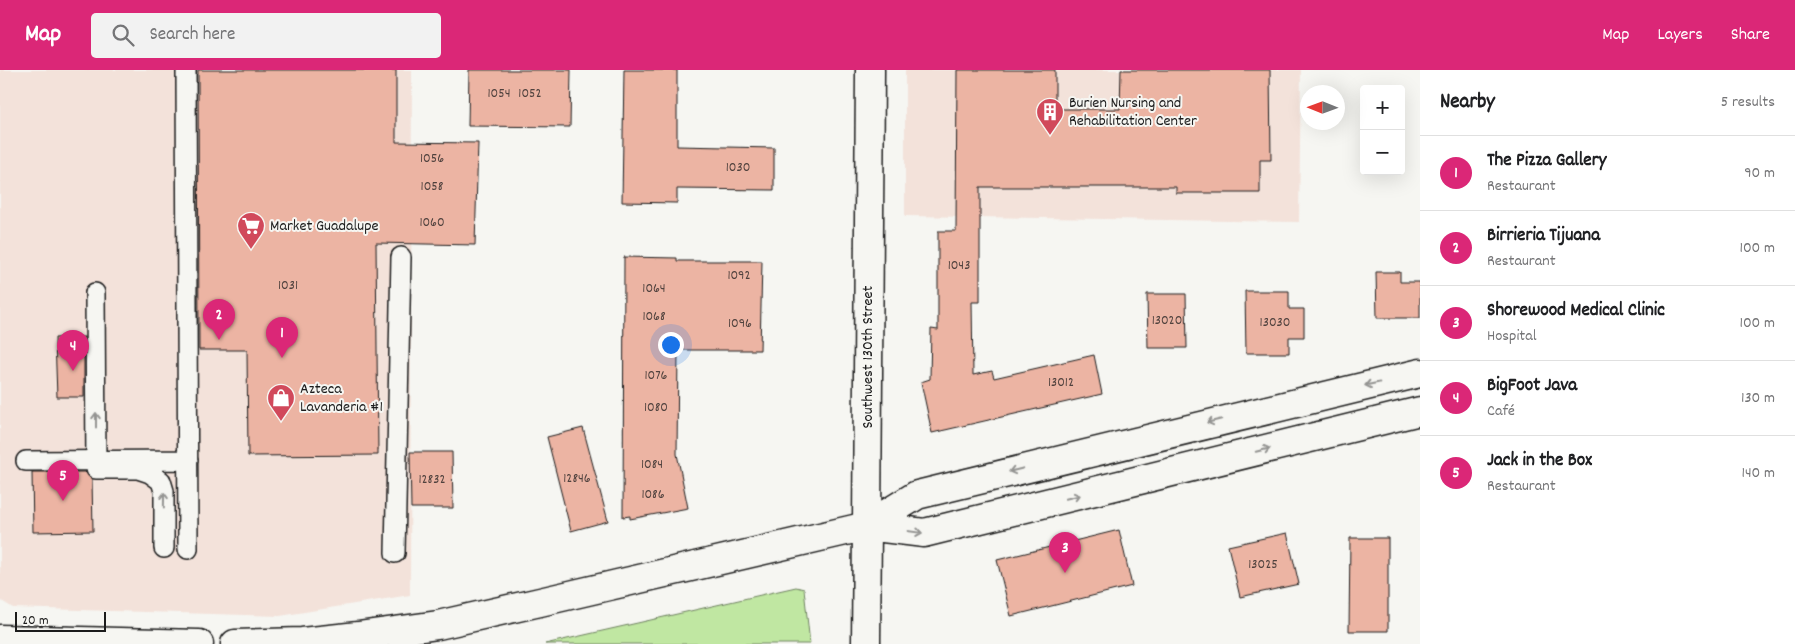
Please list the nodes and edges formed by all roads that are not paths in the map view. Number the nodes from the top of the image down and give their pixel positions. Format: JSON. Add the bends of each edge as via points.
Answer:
{"nodes":[{"id":1,"x":186,"y":70,"type":"edge"},
{"id":2,"x":870,"y":70,"type":"edge"},
{"id":3,"x":401,"y":257,"type":"dead end"},
{"id":4,"x":95,"y":293,"type":"dead end"},
{"id":5,"x":1420,"y":373,"type":"edge"},
{"id":6,"x":1420,"y":411,"type":"edge"},
{"id":7,"x":188,"y":460,"type":"junction"},
{"id":8,"x":96,"y":461,"type":"junction"},
{"id":9,"x":28,"y":467,"type":"dead end"},
{"id":10,"x":867,"y":526,"type":"junction"},
{"id":11,"x":164,"y":548,"type":"dead end"},
{"id":12,"x":188,"y":549,"type":"dead end"},
{"id":13,"x":395,"y":553,"type":"dead end"},
{"id":14,"x":0,"y":639,"type":"edge"},
{"id":15,"x":302,"y":643,"type":"edge"},
{"id":16,"x":144,"y":644,"type":"edge"},
{"id":17,"x":200,"y":644,"type":"edge"},
{"id":18,"x":235,"y":644,"type":"edge"},
{"id":19,"x":866,"y":644,"type":"edge"}],
"edges":[{"from":1,"to":7,"type":"lane"},
{"from":2,"to":10,"type":"main road","name":"Southwest 130th Street"},
{"from":3,"to":13,"type":"lane"},
{"from":8,"to":4,"type":"lane","one_way":true},
{"from":5,"to":10,"type":"main road","one_way":true,"via":[[917,495]]},
{"from":10,"to":6,"type":"main road","one_way":true,"via":[[924,534]]},
{"from":7,"to":8,"type":"lane"},
{"from":7,"to":12,"type":"lane"},
{"from":8,"to":9,"type":"lane"},
{"from":11,"to":8,"type":"lane","one_way":true,"via":[[164,491],[161,481],[138,469],[96,469]]},
{"from":10,"to":15,"type":"main road","via":[[438,625]]},
{"from":10,"to":19,"type":"main road","name":"Southwest 130th Street"},
{"from":14,"to":16,"type":"main road"},
{"from":15,"to":18,"type":"main road"},
{"from":16,"to":17,"type":"main road"}]}
